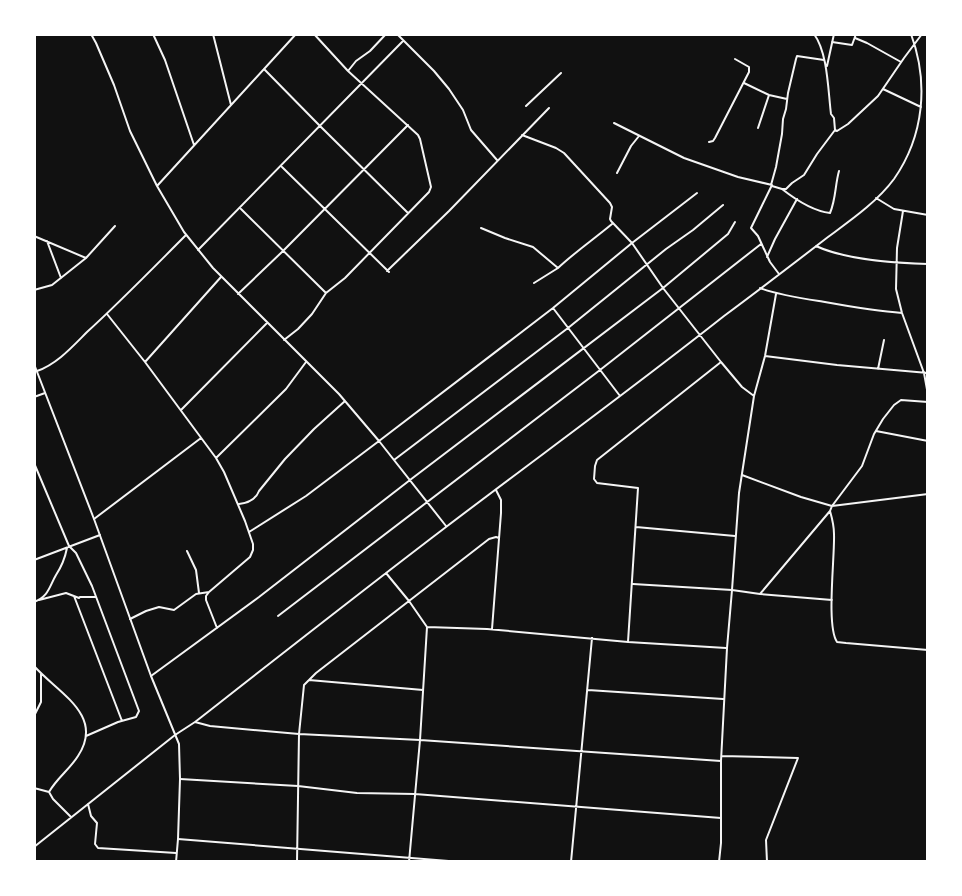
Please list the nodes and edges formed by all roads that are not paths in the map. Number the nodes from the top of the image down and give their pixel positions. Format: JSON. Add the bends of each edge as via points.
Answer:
{"nodes":[{"id":1,"x":91,"y":34,"type":"edge"},
{"id":2,"x":153,"y":34,"type":"edge"},
{"id":3,"x":213,"y":34,"type":"edge"},
{"id":4,"x":296,"y":34,"type":"edge"},
{"id":5,"x":314,"y":34,"type":"edge"},
{"id":6,"x":386,"y":34,"type":"edge"},
{"id":7,"x":398,"y":34,"type":"edge"},
{"id":8,"x":814,"y":34,"type":"edge"},
{"id":9,"x":834,"y":34,"type":"edge"},
{"id":10,"x":911,"y":34,"type":"edge"},
{"id":11,"x":922,"y":34,"type":"edge"},
{"id":12,"x":855,"y":36,"type":"edge"},
{"id":13,"x":404,"y":41,"type":"junction"},
{"id":14,"x":832,"y":42,"type":"junction"},
{"id":15,"x":915,"y":45,"type":"junction"},
{"id":16,"x":735,"y":59,"type":"dead end"},
{"id":17,"x":824,"y":60,"type":"junction"},
{"id":18,"x":901,"y":62,"type":"junction"},
{"id":19,"x":264,"y":69,"type":"junction"},
{"id":20,"x":826,"y":69,"type":"junction"},
{"id":21,"x":348,"y":70,"type":"junction"},
{"id":22,"x":561,"y":73,"type":"dead end"},
{"id":23,"x":362,"y":83,"type":"junction"},
{"id":24,"x":744,"y":83,"type":"junction"},
{"id":25,"x":883,"y":89,"type":"junction"},
{"id":26,"x":769,"y":95,"type":"junction"},
{"id":27,"x":787,"y":99,"type":"junction"},
{"id":28,"x":231,"y":105,"type":"junction"},
{"id":29,"x":526,"y":106,"type":"dead end"},
{"id":30,"x":921,"y":107,"type":"junction"},
{"id":31,"x":549,"y":108,"type":"dead end"},
{"id":32,"x":614,"y":123,"type":"dead end"},
{"id":33,"x":408,"y":125,"type":"junction"},
{"id":34,"x":320,"y":126,"type":"junction"},
{"id":35,"x":758,"y":128,"type":"dead end"},
{"id":36,"x":835,"y":130,"type":"junction"},
{"id":37,"x":522,"y":135,"type":"junction"},
{"id":38,"x":639,"y":136,"type":"junction"},
{"id":39,"x":709,"y":142,"type":"dead end"},
{"id":40,"x":194,"y":145,"type":"junction"},
{"id":41,"x":497,"y":160,"type":"junction"},
{"id":42,"x":282,"y":166,"type":"junction"},
{"id":43,"x":365,"y":169,"type":"junction"},
{"id":44,"x":839,"y":171,"type":"dead end"},
{"id":45,"x":617,"y":173,"type":"dead end"},
{"id":46,"x":157,"y":186,"type":"junction"},
{"id":47,"x":771,"y":186,"type":"junction"},
{"id":48,"x":782,"y":189,"type":"junction"},
{"id":49,"x":697,"y":193,"type":"dead end"},
{"id":50,"x":876,"y":198,"type":"junction"},
{"id":51,"x":797,"y":199,"type":"junction"},
{"id":52,"x":723,"y":205,"type":"dead end"},
{"id":53,"x":240,"y":208,"type":"junction"},
{"id":54,"x":325,"y":208,"type":"junction"},
{"id":55,"x":903,"y":211,"type":"junction"},
{"id":56,"x":408,"y":213,"type":"junction"},
{"id":57,"x":927,"y":215,"type":"edge"},
{"id":58,"x":735,"y":222,"type":"dead end"},
{"id":59,"x":613,"y":223,"type":"junction"},
{"id":60,"x":115,"y":226,"type":"dead end"},
{"id":61,"x":481,"y":228,"type":"dead end"},
{"id":62,"x":186,"y":235,"type":"junction"},
{"id":63,"x":34,"y":236,"type":"edge"},
{"id":64,"x":47,"y":241,"type":"junction"},
{"id":65,"x":632,"y":243,"type":"junction"},
{"id":66,"x":761,"y":244,"type":"junction"},
{"id":67,"x":816,"y":246,"type":"junction"},
{"id":68,"x":198,"y":250,"type":"junction"},
{"id":69,"x":283,"y":251,"type":"junction"},
{"id":70,"x":369,"y":253,"type":"junction"},
{"id":71,"x":767,"y":257,"type":"junction"},
{"id":72,"x":86,"y":258,"type":"junction"},
{"id":73,"x":897,"y":262,"type":"junction"},
{"id":74,"x":927,"y":264,"type":"edge"},
{"id":75,"x":647,"y":265,"type":"junction"},
{"id":76,"x":558,"y":268,"type":"junction"},
{"id":77,"x":780,"y":274,"type":"junction"},
{"id":78,"x":221,"y":276,"type":"junction"},
{"id":79,"x":61,"y":278,"type":"junction"},
{"id":80,"x":534,"y":283,"type":"dead end"},
{"id":81,"x":663,"y":288,"type":"junction"},
{"id":82,"x":760,"y":288,"type":"junction"},
{"id":83,"x":34,"y":290,"type":"edge"},
{"id":84,"x":326,"y":293,"type":"junction"},
{"id":85,"x":238,"y":294,"type":"junction"},
{"id":86,"x":776,"y":294,"type":"junction"},
{"id":87,"x":553,"y":308,"type":"junction"},
{"id":88,"x":679,"y":308,"type":"junction"},
{"id":89,"x":902,"y":313,"type":"junction"},
{"id":90,"x":107,"y":314,"type":"junction"},
{"id":91,"x":267,"y":323,"type":"junction"},
{"id":92,"x":568,"y":328,"type":"junction"},
{"id":93,"x":699,"y":336,"type":"junction"},
{"id":94,"x":284,"y":340,"type":"junction"},
{"id":95,"x":884,"y":340,"type":"dead end"},
{"id":96,"x":584,"y":349,"type":"junction"},
{"id":97,"x":765,"y":356,"type":"junction"},
{"id":98,"x":145,"y":362,"type":"junction"},
{"id":99,"x":307,"y":362,"type":"junction"},
{"id":100,"x":721,"y":363,"type":"junction"},
{"id":101,"x":34,"y":364,"type":"edge"},
{"id":102,"x":878,"y":369,"type":"junction"},
{"id":103,"x":600,"y":370,"type":"junction"},
{"id":104,"x":37,"y":371,"type":"junction"},
{"id":105,"x":926,"y":373,"type":"edge"},
{"id":106,"x":45,"y":393,"type":"junction"},
{"id":107,"x":927,"y":395,"type":"edge"},
{"id":108,"x":620,"y":396,"type":"junction"},
{"id":109,"x":754,"y":396,"type":"junction"},
{"id":110,"x":34,"y":398,"type":"edge"},
{"id":111,"x":345,"y":401,"type":"junction"},
{"id":112,"x":927,"y":402,"type":"edge"},
{"id":113,"x":181,"y":410,"type":"junction"},
{"id":114,"x":876,"y":431,"type":"junction"},
{"id":115,"x":201,"y":438,"type":"junction"},
{"id":116,"x":379,"y":441,"type":"junction"},
{"id":117,"x":927,"y":441,"type":"edge"},
{"id":118,"x":216,"y":458,"type":"junction"},
{"id":119,"x":394,"y":460,"type":"junction"},
{"id":120,"x":34,"y":463,"type":"edge"},
{"id":121,"x":742,"y":475,"type":"junction"},
{"id":122,"x":410,"y":480,"type":"junction"},
{"id":123,"x":496,"y":490,"type":"junction"},
{"id":124,"x":927,"y":494,"type":"edge"},
{"id":125,"x":428,"y":502,"type":"junction"},
{"id":126,"x":239,"y":504,"type":"junction"},
{"id":127,"x":832,"y":506,"type":"junction"},
{"id":128,"x":830,"y":511,"type":"junction"},
{"id":129,"x":94,"y":519,"type":"junction"},
{"id":130,"x":447,"y":526,"type":"junction"},
{"id":131,"x":636,"y":528,"type":"junction"},
{"id":132,"x":249,"y":532,"type":"junction"},
{"id":133,"x":100,"y":535,"type":"junction"},
{"id":134,"x":735,"y":536,"type":"junction"},
{"id":135,"x":499,"y":538,"type":"junction"},
{"id":136,"x":68,"y":547,"type":"junction"},
{"id":137,"x":187,"y":551,"type":"dead end"},
{"id":138,"x":34,"y":560,"type":"edge"},
{"id":139,"x":386,"y":573,"type":"junction"},
{"id":140,"x":633,"y":584,"type":"junction"},
{"id":141,"x":732,"y":590,"type":"junction"},
{"id":142,"x":209,"y":592,"type":"junction"},
{"id":143,"x":199,"y":593,"type":"junction"},
{"id":144,"x":760,"y":594,"type":"junction"},
{"id":145,"x":96,"y":597,"type":"junction"},
{"id":146,"x":76,"y":598,"type":"junction"},
{"id":147,"x":39,"y":600,"type":"junction"},
{"id":148,"x":832,"y":600,"type":"junction"},
{"id":149,"x":409,"y":601,"type":"junction"},
{"id":150,"x":34,"y":602,"type":"edge"},
{"id":151,"x":278,"y":616,"type":"dead end"},
{"id":152,"x":130,"y":620,"type":"junction"},
{"id":153,"x":426,"y":627,"type":"junction"},
{"id":154,"x":217,"y":628,"type":"junction"},
{"id":155,"x":492,"y":630,"type":"junction"},
{"id":156,"x":592,"y":638,"type":"junction"},
{"id":157,"x":628,"y":642,"type":"junction"},
{"id":158,"x":727,"y":648,"type":"junction"},
{"id":159,"x":927,"y":650,"type":"edge"},
{"id":160,"x":34,"y":666,"type":"edge"},
{"id":161,"x":40,"y":673,"type":"junction"},
{"id":162,"x":151,"y":676,"type":"junction"},
{"id":163,"x":309,"y":680,"type":"junction"},
{"id":164,"x":423,"y":690,"type":"junction"},
{"id":165,"x":588,"y":690,"type":"junction"},
{"id":166,"x":724,"y":699,"type":"junction"},
{"id":167,"x":34,"y":716,"type":"edge"},
{"id":168,"x":122,"y":721,"type":"junction"},
{"id":169,"x":195,"y":722,"type":"junction"},
{"id":170,"x":299,"y":734,"type":"junction"},
{"id":171,"x":175,"y":735,"type":"junction"},
{"id":172,"x":86,"y":736,"type":"junction"},
{"id":173,"x":420,"y":740,"type":"junction"},
{"id":174,"x":582,"y":752,"type":"junction"},
{"id":175,"x":722,"y":756,"type":"junction"},
{"id":176,"x":721,"y":761,"type":"junction"},
{"id":177,"x":180,"y":779,"type":"junction"},
{"id":178,"x":298,"y":786,"type":"junction"},
{"id":179,"x":34,"y":788,"type":"edge"},
{"id":180,"x":50,"y":792,"type":"junction"},
{"id":181,"x":415,"y":794,"type":"junction"},
{"id":182,"x":88,"y":804,"type":"junction"},
{"id":183,"x":577,"y":807,"type":"junction"},
{"id":184,"x":71,"y":817,"type":"junction"},
{"id":185,"x":721,"y":818,"type":"junction"},
{"id":186,"x":178,"y":839,"type":"junction"},
{"id":187,"x":34,"y":847,"type":"edge"},
{"id":188,"x":298,"y":849,"type":"junction"},
{"id":189,"x":176,"y":853,"type":"junction"},
{"id":190,"x":409,"y":857,"type":"junction"},
{"id":191,"x":176,"y":861,"type":"edge"},
{"id":192,"x":297,"y":861,"type":"edge"},
{"id":193,"x":409,"y":861,"type":"edge"},
{"id":194,"x":461,"y":861,"type":"edge"},
{"id":195,"x":571,"y":861,"type":"edge"},
{"id":196,"x":719,"y":861,"type":"edge"},
{"id":197,"x":767,"y":861,"type":"edge"}],
"edges":[{"from":1,"to":46,"type":"street"},
{"from":2,"to":40,"type":"street"},
{"from":3,"to":28,"type":"street"},
{"from":4,"to":19,"type":"street"},
{"from":5,"to":21,"type":"street"},
{"from":6,"to":21,"type":"street"},
{"from":7,"to":13,"type":"street"},
{"from":8,"to":17,"type":"street"},
{"from":9,"to":14,"type":"street"},
{"from":10,"to":15,"type":"street"},
{"from":11,"to":15,"type":"street"},
{"from":12,"to":14,"type":"street","via":[[852,45]]},
{"from":12,"to":18,"type":"street"},
{"from":13,"to":23,"type":"street"},
{"from":13,"to":41,"type":"street","via":[[449,89],[471,130]]},
{"from":14,"to":20,"type":"street"},
{"from":15,"to":18,"type":"street"},
{"from":15,"to":30,"type":"street","via":[[922,80]]},
{"from":16,"to":24,"type":"street","via":[[750,68]]},
{"from":17,"to":20,"type":"street"},
{"from":17,"to":27,"type":"street","via":[[797,56]]},
{"from":18,"to":25,"type":"street"},
{"from":19,"to":28,"type":"street"},
{"from":19,"to":34,"type":"street"},
{"from":20,"to":36,"type":"street"},
{"from":21,"to":23,"type":"street"},
{"from":22,"to":29,"type":"street"},
{"from":23,"to":33,"type":"street"},
{"from":23,"to":34,"type":"street"},
{"from":24,"to":26,"type":"street"},
{"from":24,"to":39,"type":"street","via":[[715,138]]},
{"from":25,"to":30,"type":"street"},
{"from":25,"to":36,"type":"street","via":[[848,124]]},
{"from":26,"to":27,"type":"street"},
{"from":26,"to":35,"type":"street"},
{"from":27,"to":47,"type":"street"},
{"from":28,"to":40,"type":"street"},
{"from":30,"to":50,"type":"street","via":[[907,155],[894,179]]},
{"from":31,"to":37,"type":"street"},
{"from":32,"to":38,"type":"street"},
{"from":33,"to":43,"type":"street"},
{"from":33,"to":56,"type":"street","via":[[420,139],[431,184],[429,192]]},
{"from":34,"to":42,"type":"street"},
{"from":34,"to":43,"type":"street"},
{"from":36,"to":48,"type":"street","via":[[804,175]]},
{"from":37,"to":41,"type":"street"},
{"from":37,"to":59,"type":"street","via":[[570,158],[612,207]]},
{"from":38,"to":45,"type":"street"},
{"from":38,"to":47,"type":"street","via":[[684,158]]},
{"from":40,"to":46,"type":"street"},
{"from":41,"to":70,"type":"street","via":[[388,272]]},
{"from":42,"to":53,"type":"street"},
{"from":42,"to":54,"type":"street"},
{"from":43,"to":54,"type":"street"},
{"from":43,"to":56,"type":"street"},
{"from":44,"to":51,"type":"street","via":[[830,213]]},
{"from":46,"to":62,"type":"street"},
{"from":47,"to":48,"type":"street"},
{"from":47,"to":66,"type":"street","via":[[752,228]]},
{"from":48,"to":51,"type":"street"},
{"from":49,"to":65,"type":"street"},
{"from":50,"to":55,"type":"street"},
{"from":50,"to":67,"type":"street"},
{"from":51,"to":71,"type":"street"},
{"from":52,"to":75,"type":"street"},
{"from":53,"to":68,"type":"street"},
{"from":53,"to":69,"type":"street"},
{"from":54,"to":69,"type":"street"},
{"from":54,"to":70,"type":"street"},
{"from":55,"to":57,"type":"street"},
{"from":55,"to":73,"type":"street"},
{"from":56,"to":70,"type":"street"},
{"from":58,"to":81,"type":"street","via":[[728,234]]},
{"from":59,"to":65,"type":"street"},
{"from":59,"to":76,"type":"street"},
{"from":60,"to":72,"type":"street"},
{"from":61,"to":76,"type":"street","via":[[533,248]]},
{"from":62,"to":68,"type":"street"},
{"from":62,"to":90,"type":"street"},
{"from":63,"to":64,"type":"street"},
{"from":64,"to":72,"type":"street"},
{"from":64,"to":79,"type":"street"},
{"from":65,"to":75,"type":"street"},
{"from":65,"to":87,"type":"street"},
{"from":66,"to":71,"type":"street"},
{"from":66,"to":88,"type":"street"},
{"from":67,"to":73,"type":"street","via":[[844,255]]},
{"from":67,"to":77,"type":"street"},
{"from":68,"to":78,"type":"street"},
{"from":69,"to":84,"type":"street"},
{"from":69,"to":85,"type":"street"},
{"from":70,"to":84,"type":"street"},
{"from":71,"to":77,"type":"street"},
{"from":72,"to":79,"type":"street"},
{"from":73,"to":74,"type":"street"},
{"from":73,"to":89,"type":"street","via":[[896,289]]},
{"from":75,"to":81,"type":"street"},
{"from":75,"to":92,"type":"street"},
{"from":76,"to":80,"type":"street"},
{"from":77,"to":82,"type":"street"},
{"from":78,"to":85,"type":"street"},
{"from":78,"to":98,"type":"street"},
{"from":79,"to":83,"type":"street"},
{"from":81,"to":88,"type":"street"},
{"from":81,"to":96,"type":"street"},
{"from":82,"to":86,"type":"street"},
{"from":82,"to":93,"type":"street"},
{"from":84,"to":94,"type":"street","via":[[312,314]]},
{"from":85,"to":91,"type":"street"},
{"from":86,"to":89,"type":"street"},
{"from":86,"to":97,"type":"street"},
{"from":87,"to":92,"type":"street"},
{"from":87,"to":116,"type":"street"},
{"from":88,"to":93,"type":"street"},
{"from":88,"to":103,"type":"street"},
{"from":89,"to":105,"type":"street"},
{"from":90,"to":98,"type":"street"},
{"from":90,"to":104,"type":"street","via":[[58,360]]},
{"from":91,"to":94,"type":"street"},
{"from":91,"to":113,"type":"street"},
{"from":92,"to":96,"type":"street"},
{"from":92,"to":119,"type":"street"},
{"from":93,"to":100,"type":"street"},
{"from":93,"to":108,"type":"street"},
{"from":94,"to":99,"type":"street"},
{"from":95,"to":102,"type":"street"},
{"from":96,"to":103,"type":"street"},
{"from":96,"to":122,"type":"street"},
{"from":97,"to":102,"type":"street"},
{"from":97,"to":109,"type":"street"},
{"from":98,"to":113,"type":"street"},
{"from":99,"to":111,"type":"street"},
{"from":99,"to":118,"type":"street","via":[[286,389]]},
{"from":100,"to":109,"type":"street"},
{"from":100,"to":131,"type":"street","via":[[596,463],[597,483],[638,488]]},
{"from":101,"to":104,"type":"street"},
{"from":102,"to":105,"type":"street"},
{"from":103,"to":108,"type":"street"},
{"from":103,"to":125,"type":"street"},
{"from":104,"to":106,"type":"street"},
{"from":105,"to":107,"type":"street"},
{"from":106,"to":110,"type":"street"},
{"from":106,"to":129,"type":"street"},
{"from":108,"to":123,"type":"street"},
{"from":109,"to":121,"type":"street"},
{"from":111,"to":116,"type":"street"},
{"from":111,"to":126,"type":"street","via":[[285,459],[258,494],[248,503]]},
{"from":112,"to":114,"type":"street","via":[[898,402]]},
{"from":113,"to":115,"type":"street"},
{"from":114,"to":117,"type":"street"},
{"from":114,"to":127,"type":"street","via":[[862,466]]},
{"from":115,"to":118,"type":"street"},
{"from":115,"to":129,"type":"street"},
{"from":116,"to":119,"type":"street"},
{"from":116,"to":132,"type":"street","via":[[306,496]]},
{"from":118,"to":126,"type":"street"},
{"from":119,"to":122,"type":"street"},
{"from":120,"to":136,"type":"street"},
{"from":121,"to":127,"type":"street"},
{"from":121,"to":134,"type":"street"},
{"from":122,"to":125,"type":"street"},
{"from":122,"to":154,"type":"street"},
{"from":123,"to":130,"type":"street"},
{"from":123,"to":135,"type":"street","via":[[501,506]]},
{"from":124,"to":127,"type":"street"},
{"from":125,"to":130,"type":"street"},
{"from":125,"to":151,"type":"street"},
{"from":126,"to":132,"type":"street"},
{"from":127,"to":128,"type":"street"},
{"from":128,"to":144,"type":"street"},
{"from":128,"to":148,"type":"street","via":[[834,533]]},
{"from":129,"to":133,"type":"street"},
{"from":130,"to":139,"type":"street"},
{"from":131,"to":134,"type":"street"},
{"from":131,"to":140,"type":"street"},
{"from":132,"to":142,"type":"street","via":[[253,544],[250,557]]},
{"from":133,"to":136,"type":"street"},
{"from":133,"to":152,"type":"street"},
{"from":134,"to":141,"type":"street"},
{"from":135,"to":149,"type":"street","via":[[489,539]]},
{"from":135,"to":155,"type":"street"},
{"from":136,"to":138,"type":"street"},
{"from":136,"to":145,"type":"street","via":[[76,553]]},
{"from":136,"to":147,"type":"street","via":[[61,569]]},
{"from":137,"to":143,"type":"street","via":[[196,570]]},
{"from":139,"to":149,"type":"street"},
{"from":139,"to":169,"type":"street"},
{"from":140,"to":141,"type":"street"},
{"from":140,"to":157,"type":"street"},
{"from":141,"to":144,"type":"street"},
{"from":141,"to":158,"type":"street"},
{"from":142,"to":143,"type":"street"},
{"from":142,"to":154,"type":"street","via":[[206,600]]},
{"from":143,"to":152,"type":"street","via":[[174,610],[159,607]]},
{"from":144,"to":148,"type":"street"},
{"from":145,"to":146,"type":"street"},
{"from":145,"to":168,"type":"street","via":[[139,711],[136,717]]},
{"from":146,"to":147,"type":"street","via":[[63,593]]},
{"from":146,"to":168,"type":"street"},
{"from":147,"to":150,"type":"street"},
{"from":148,"to":159,"type":"street","via":[[837,642]]},
{"from":149,"to":153,"type":"street"},
{"from":149,"to":163,"type":"street"},
{"from":152,"to":162,"type":"street"},
{"from":153,"to":155,"type":"street"},
{"from":153,"to":164,"type":"street"},
{"from":154,"to":162,"type":"street"},
{"from":155,"to":156,"type":"street"},
{"from":156,"to":157,"type":"street"},
{"from":156,"to":165,"type":"street"},
{"from":157,"to":158,"type":"street"},
{"from":158,"to":166,"type":"street"},
{"from":160,"to":161,"type":"street"},
{"from":161,"to":167,"type":"street","via":[[41,702]]},
{"from":161,"to":172,"type":"street","via":[[73,702],[87,726]]},
{"from":162,"to":171,"type":"street"},
{"from":163,"to":164,"type":"street"},
{"from":163,"to":170,"type":"street","via":[[304,685]]},
{"from":164,"to":173,"type":"street"},
{"from":165,"to":166,"type":"street"},
{"from":165,"to":174,"type":"street"},
{"from":166,"to":175,"type":"street"},
{"from":168,"to":172,"type":"street"},
{"from":169,"to":170,"type":"street"},
{"from":169,"to":171,"type":"street"},
{"from":170,"to":173,"type":"street"},
{"from":170,"to":178,"type":"street"},
{"from":171,"to":177,"type":"street"},
{"from":171,"to":182,"type":"street"},
{"from":172,"to":180,"type":"street","via":[[77,758]]},
{"from":173,"to":174,"type":"street"},
{"from":173,"to":181,"type":"street"},
{"from":174,"to":176,"type":"street"},
{"from":174,"to":183,"type":"street"},
{"from":175,"to":176,"type":"street"},
{"from":175,"to":197,"type":"street","via":[[798,758],[766,840]]},
{"from":176,"to":185,"type":"street"},
{"from":177,"to":178,"type":"street"},
{"from":177,"to":186,"type":"street"},
{"from":178,"to":181,"type":"street"},
{"from":178,"to":188,"type":"street"},
{"from":179,"to":180,"type":"street"},
{"from":180,"to":184,"type":"street"},
{"from":181,"to":183,"type":"street"},
{"from":181,"to":190,"type":"street"},
{"from":182,"to":184,"type":"street"},
{"from":182,"to":189,"type":"street","via":[[97,823],[98,848]]},
{"from":183,"to":185,"type":"street"},
{"from":183,"to":195,"type":"street"},
{"from":184,"to":187,"type":"street"},
{"from":185,"to":196,"type":"street"},
{"from":186,"to":188,"type":"street"},
{"from":186,"to":189,"type":"street"},
{"from":188,"to":190,"type":"street"},
{"from":188,"to":192,"type":"street"},
{"from":189,"to":191,"type":"street"},
{"from":190,"to":193,"type":"street"},
{"from":190,"to":194,"type":"street"}]}
